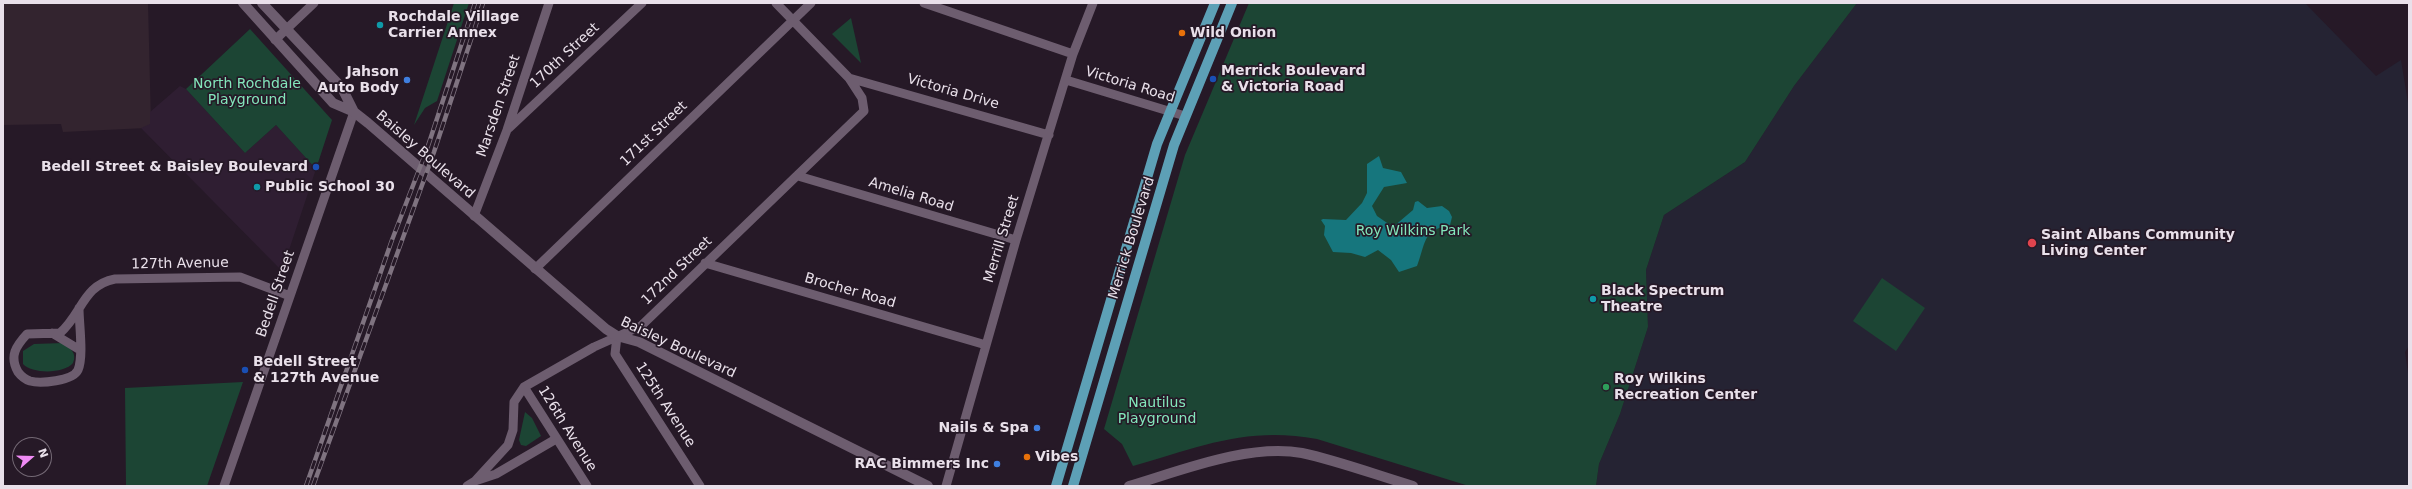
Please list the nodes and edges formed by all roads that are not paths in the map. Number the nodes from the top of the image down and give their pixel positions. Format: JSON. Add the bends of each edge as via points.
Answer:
{"nodes":[{"id":1,"x":243,"y":3,"type":"edge"},
{"id":2,"x":262,"y":3,"type":"edge"},
{"id":3,"x":314,"y":3,"type":"edge"},
{"id":4,"x":549,"y":3,"type":"edge"},
{"id":5,"x":642,"y":3,"type":"edge"},
{"id":6,"x":776,"y":3,"type":"edge"},
{"id":7,"x":811,"y":3,"type":"edge"},
{"id":8,"x":924,"y":3,"type":"edge"},
{"id":9,"x":1093,"y":3,"type":"edge"},
{"id":10,"x":1215,"y":3,"type":"edge"},
{"id":11,"x":1232,"y":3,"type":"edge"},
{"id":12,"x":793,"y":20,"type":"junction"},
{"id":13,"x":286,"y":29,"type":"junction"},
{"id":14,"x":275,"y":40,"type":"junction"},
{"id":15,"x":1073,"y":54,"type":"junction"},
{"id":16,"x":849,"y":78,"type":"junction"},
{"id":17,"x":1066,"y":80,"type":"junction"},
{"id":18,"x":1169,"y":111,"type":"junction"},
{"id":19,"x":354,"y":112,"type":"junction"},
{"id":20,"x":1185,"y":116,"type":"junction"},
{"id":21,"x":507,"y":130,"type":"junction"},
{"id":22,"x":1049,"y":134,"type":"junction"},
{"id":23,"x":798,"y":176,"type":"junction"},
{"id":24,"x":474,"y":216,"type":"junction"},
{"id":25,"x":1016,"y":240,"type":"junction"},
{"id":26,"x":705,"y":264,"type":"junction"},
{"id":27,"x":536,"y":269,"type":"junction"},
{"id":28,"x":290,"y":296,"type":"junction"},
{"id":29,"x":79,"y":308,"type":"junction"},
{"id":30,"x":52,"y":333,"type":"junction"},
{"id":31,"x":618,"y":336,"type":"junction"},
{"id":32,"x":986,"y":345,"type":"junction"},
{"id":33,"x":80,"y":350,"type":"junction"},
{"id":34,"x":524,"y":387,"type":"junction"},
{"id":35,"x":556,"y":438,"type":"junction"},
{"id":36,"x":477,"y":483,"type":"edge"},
{"id":37,"x":1150,"y":483,"type":"edge"},
{"id":38,"x":224,"y":486,"type":"edge"},
{"id":39,"x":467,"y":486,"type":"edge"},
{"id":40,"x":586,"y":486,"type":"edge"},
{"id":41,"x":700,"y":486,"type":"edge"},
{"id":42,"x":928,"y":486,"type":"edge"},
{"id":43,"x":946,"y":486,"type":"edge"},
{"id":44,"x":1056,"y":486,"type":"edge"},
{"id":45,"x":1073,"y":486,"type":"edge"},
{"id":46,"x":1129,"y":486,"type":"edge"},
{"id":47,"x":1413,"y":486,"type":"edge"}],
"edges":[{"from":1,"to":14,"type":"main road","name":"Baisley Boulevard"},
{"from":2,"to":13,"type":"main road","name":"Baisley Boulevard"},
{"from":3,"to":13,"type":"street"},
{"from":4,"to":21,"type":"street","name":"Marsden Street"},
{"from":5,"to":21,"type":"street","name":"170th Street"},
{"from":6,"to":12,"type":"street"},
{"from":7,"to":12,"type":"street","name":"171st Street"},
{"from":8,"to":15,"type":"street"},
{"from":9,"to":15,"type":"street","name":"Merrill Street"},
{"from":10,"to":18,"type":"main road","name":"Merrick Boulevard"},
{"from":11,"to":20,"type":"main road","name":"Merrick Boulevard"},
{"from":12,"to":16,"type":"street"},
{"from":12,"to":27,"type":"street","name":"171st Street"},
{"from":13,"to":14,"type":"street"},
{"from":13,"to":19,"type":"main road","name":"Baisley Boulevard","via":[[342,88]]},
{"from":14,"to":19,"type":"main road","name":"Baisley Boulevard","via":[[334,103]]},
{"from":15,"to":17,"type":"street","name":"Merrill Street"},
{"from":16,"to":22,"type":"street","name":"Victoria Drive"},
{"from":16,"to":23,"type":"street","name":"172nd Street","via":[[862,98],[864,111]]},
{"from":17,"to":18,"type":"street","name":"Victoria Road"},
{"from":17,"to":22,"type":"street","name":"Merrill Street"},
{"from":18,"to":20,"type":"street","name":"Victoria Road"},
{"from":18,"to":44,"type":"main road","name":"Merrick Boulevard"},
{"from":19,"to":24,"type":"main road","name":"Baisley Boulevard","via":[[431,175]]},
{"from":19,"to":28,"type":"street","name":"Bedell Street"},
{"from":20,"to":45,"type":"main road","name":"Merrick Boulevard","via":[[1174,145]]},
{"from":21,"to":24,"type":"street","name":"Marsden Street"},
{"from":22,"to":25,"type":"street","name":"Merrill Street"},
{"from":23,"to":25,"type":"street","name":"Amelia Road"},
{"from":23,"to":26,"type":"street","name":"172nd Street"},
{"from":24,"to":27,"type":"main road","name":"Baisley Boulevard"},
{"from":25,"to":32,"type":"street","name":"Merrill Street"},
{"from":26,"to":31,"type":"street","name":"172nd Street","via":[[641,326]]},
{"from":26,"to":32,"type":"street","name":"Brocher Road"},
{"from":27,"to":31,"type":"main road","name":"Baisley Boulevard"},
{"from":28,"to":29,"type":"street","name":"127th Avenue","via":[[240,277],[115,279],[103,281],[92,289]]},
{"from":28,"to":38,"type":"street","name":"Bedell Street"},
{"from":29,"to":30,"type":"street","name":"127th Avenue","via":[[60,333]]},
{"from":29,"to":33,"type":"street","name":"127th Avenue"},
{"from":30,"to":33,"type":"street"},
{"from":30,"to":33,"type":"street","name":"127th Avenue","via":[[27,334],[20,342],[13,353],[14,364],[21,376],[30,381],[69,379],[77,372],[81,362]]},
{"from":31,"to":34,"type":"street","name":"172nd Street"},
{"from":31,"to":41,"type":"street","name":"125th Avenue","via":[[615,354]]},
{"from":31,"to":42,"type":"main road","name":"Baisley Boulevard","via":[[639,342]]},
{"from":32,"to":43,"type":"street","name":"Merrill Street"},
{"from":34,"to":35,"type":"street","name":"126th Avenue"},
{"from":34,"to":36,"type":"street","name":"172nd Street","via":[[514,402],[513,430],[508,445]]},
{"from":35,"to":36,"type":"street","name":"172nd Street"},
{"from":35,"to":40,"type":"street","name":"126th Avenue"},
{"from":36,"to":39,"type":"street","name":"172nd Street"},
{"from":37,"to":46,"type":"main road"},
{"from":37,"to":47,"type":"main road","via":[[1220,460],[1268,451],[1301,453]]}]}
